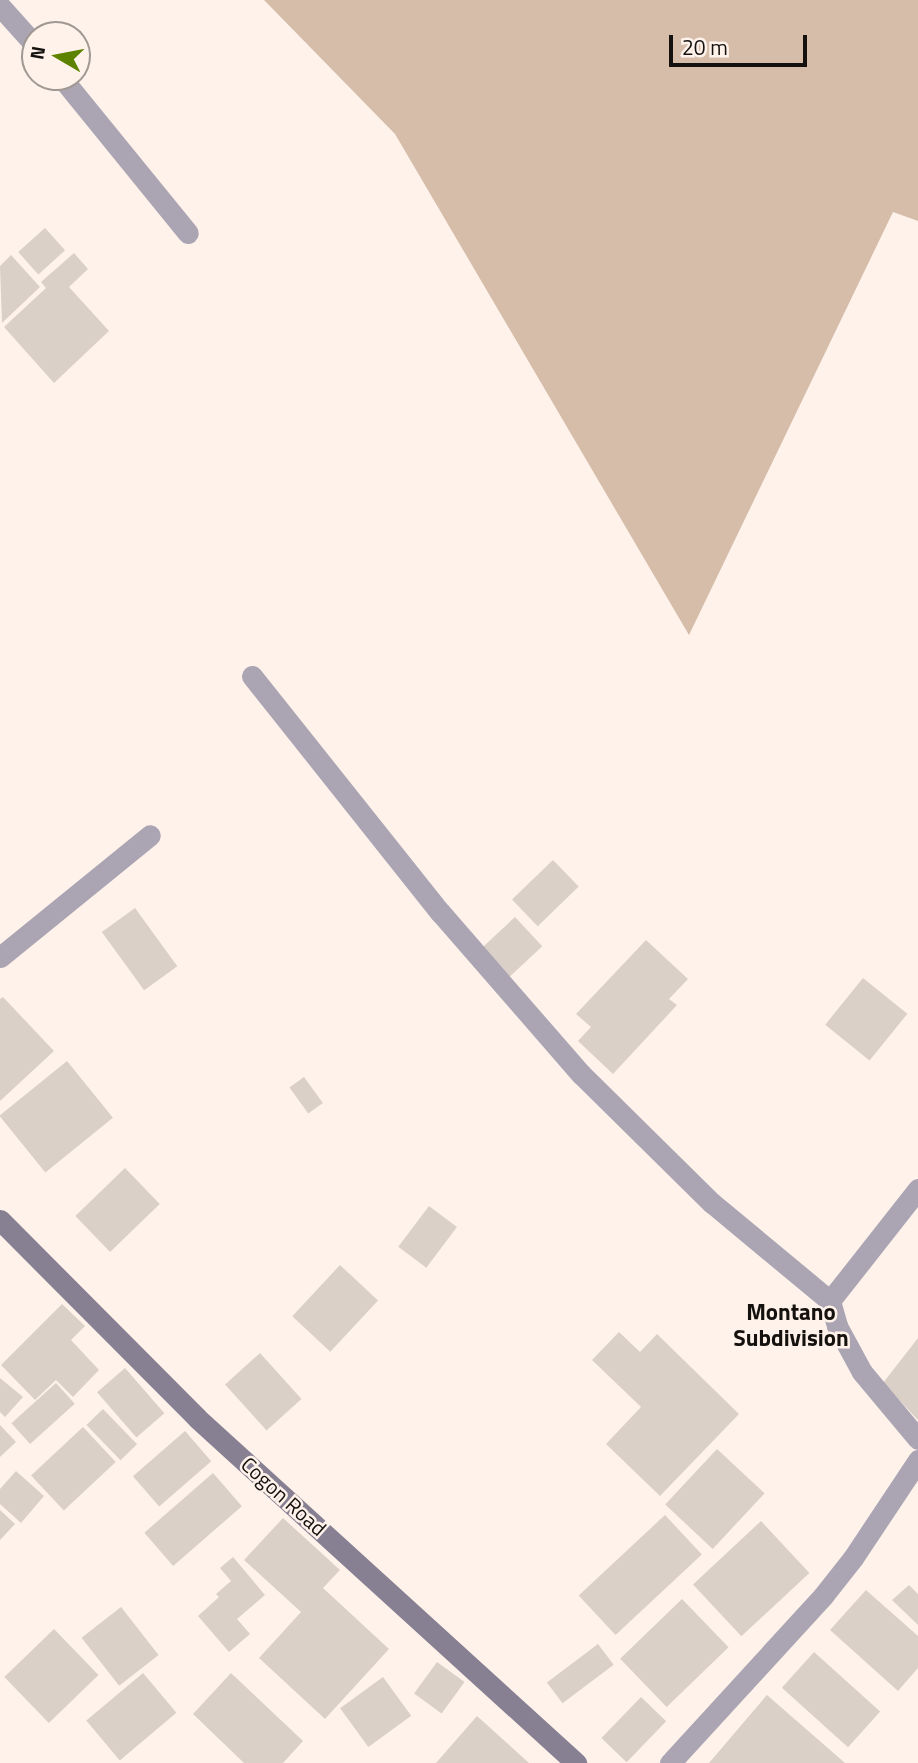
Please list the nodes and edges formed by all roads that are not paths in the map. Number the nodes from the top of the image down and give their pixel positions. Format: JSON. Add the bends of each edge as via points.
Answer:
{"nodes":[{"id":1,"x":0,"y":6,"type":"edge"},
{"id":2,"x":21,"y":30,"type":"edge"},
{"id":3,"x":72,"y":91,"type":"edge"},
{"id":4,"x":188,"y":233,"type":"dead end"},
{"id":5,"x":252,"y":676,"type":"dead end"},
{"id":6,"x":150,"y":835,"type":"dead end"},
{"id":7,"x":0,"y":957,"type":"edge"},
{"id":8,"x":918,"y":1189,"type":"edge"},
{"id":9,"x":0,"y":1220,"type":"edge"},
{"id":10,"x":830,"y":1301,"type":"junction"},
{"id":11,"x":918,"y":1440,"type":"edge"},
{"id":12,"x":918,"y":1460,"type":"edge"},
{"id":13,"x":576,"y":1763,"type":"edge"},
{"id":14,"x":670,"y":1763,"type":"edge"}],
"edges":[{"from":1,"to":2,"type":"street"},
{"from":3,"to":4,"type":"street"},
{"from":5,"to":10,"type":"street","via":[[440,912],[581,1074],[712,1203]]},
{"from":6,"to":7,"type":"street"},
{"from":8,"to":10,"type":"street"},
{"from":9,"to":13,"type":"street","name":"Cogon Road","via":[[197,1418]]},
{"from":10,"to":11,"type":"street","via":[[837,1326],[862,1372]]},
{"from":12,"to":14,"type":"street","via":[[823,1596]]}]}
